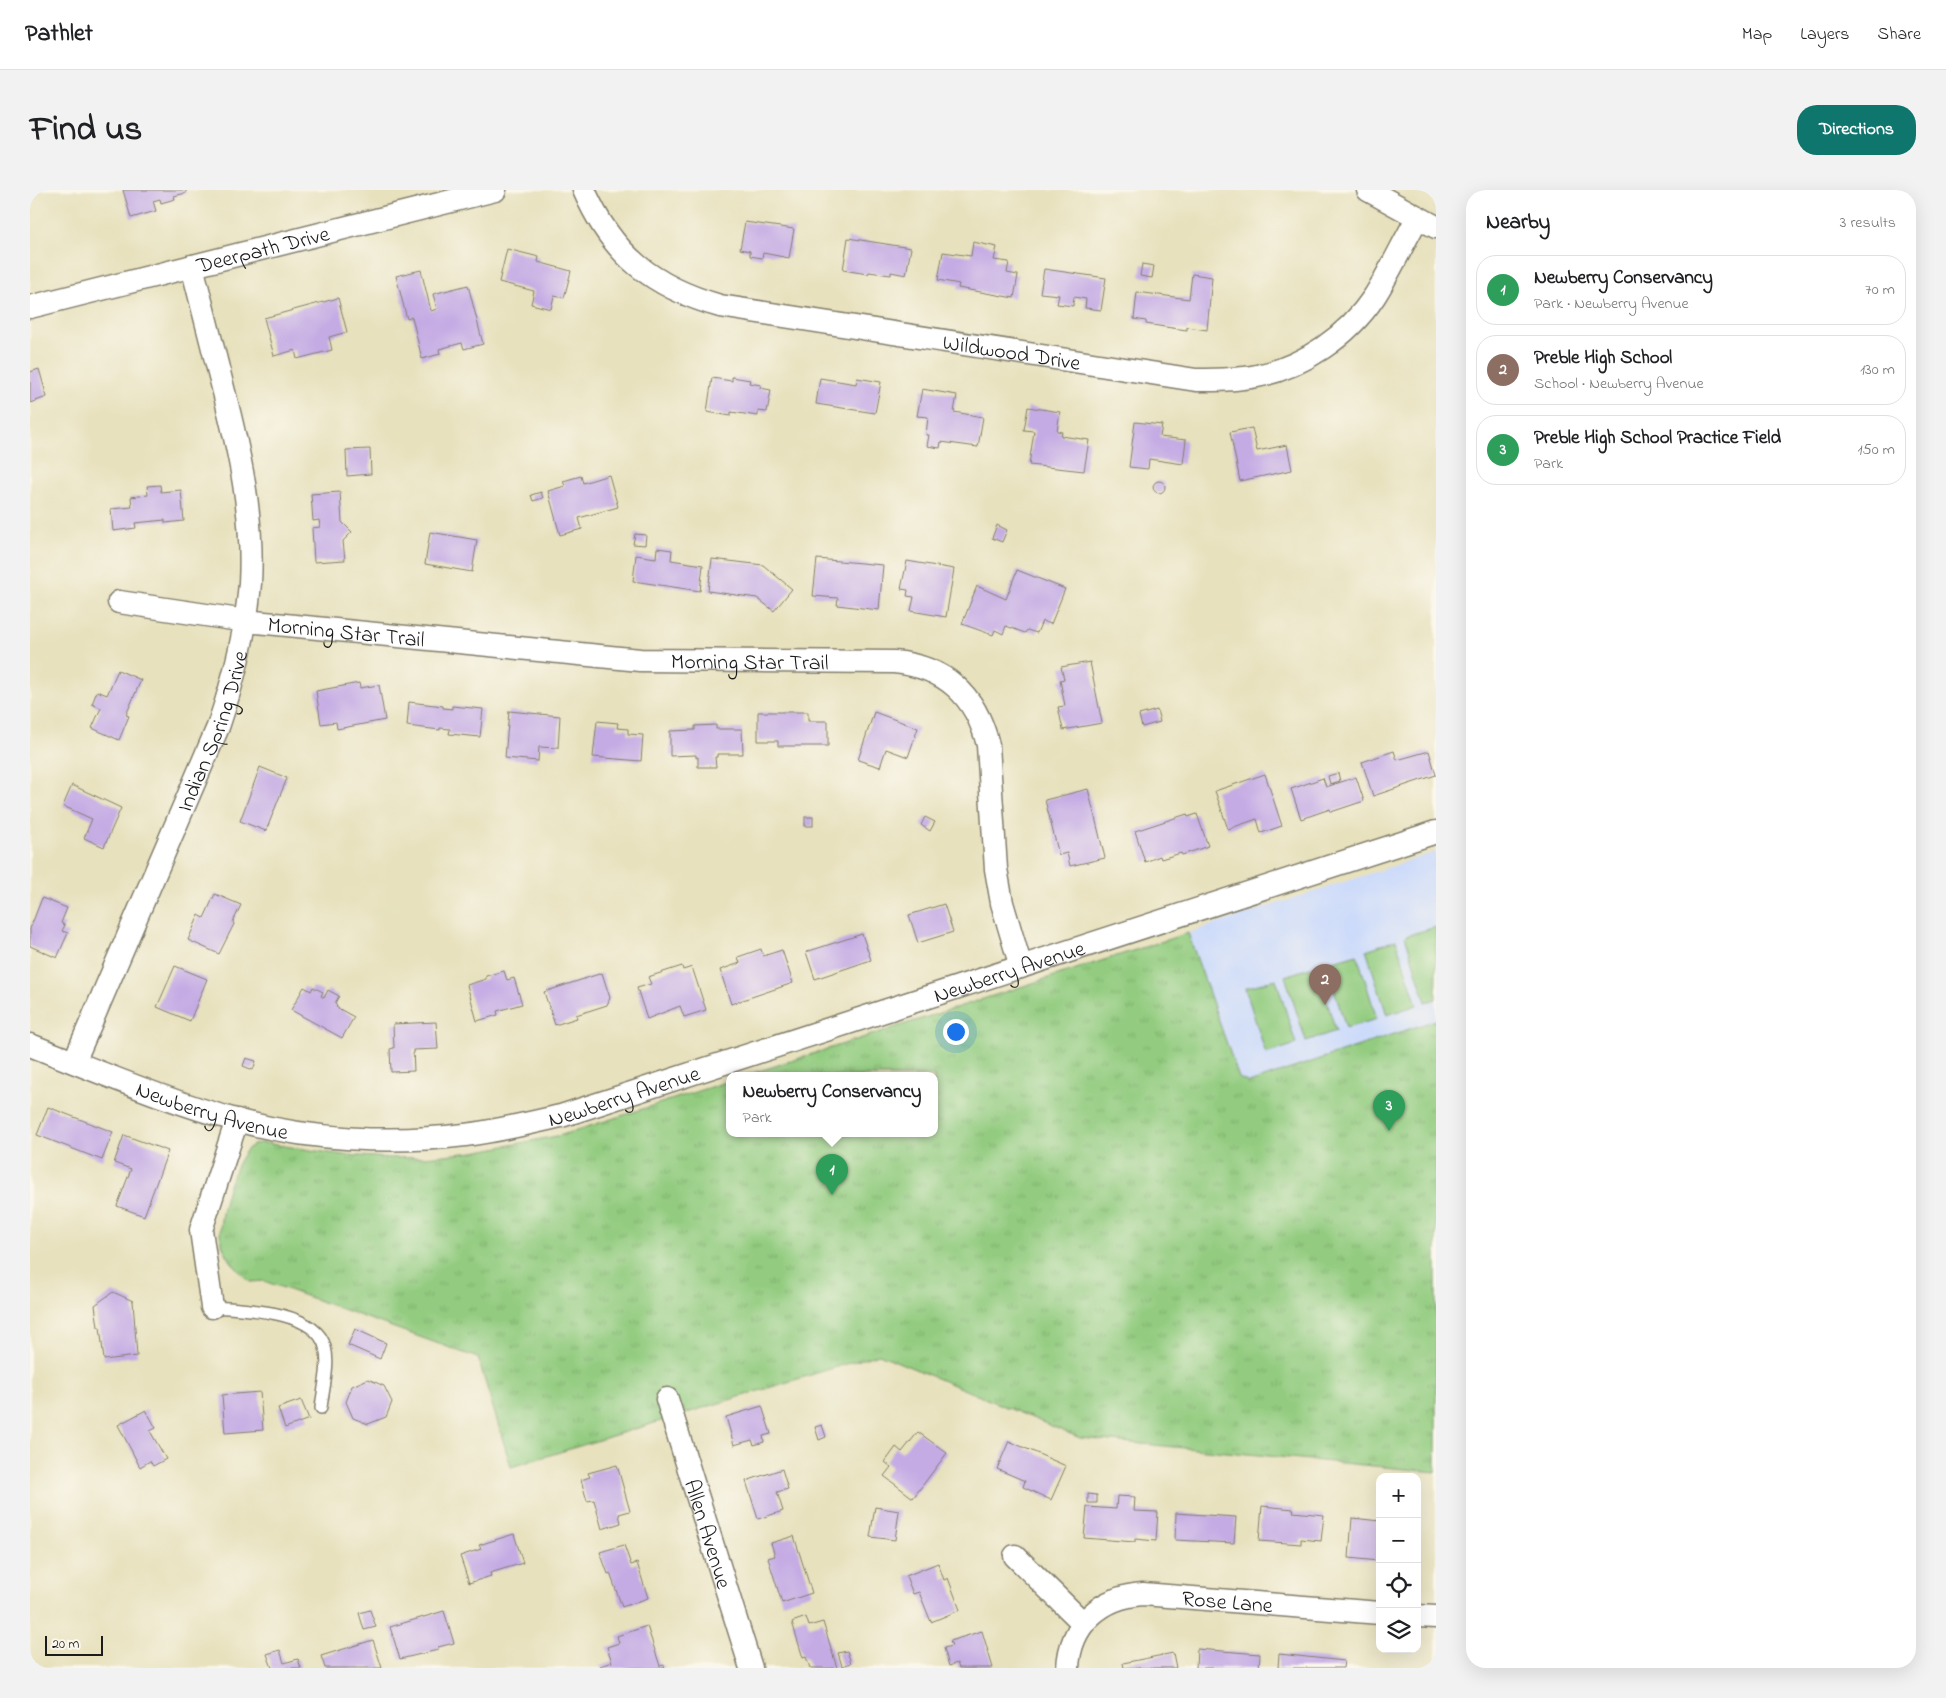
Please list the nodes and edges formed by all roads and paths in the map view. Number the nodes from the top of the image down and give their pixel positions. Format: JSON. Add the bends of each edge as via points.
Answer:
{"nodes":[{"id":1,"x":495,"y":190,"type":"edge"},
{"id":2,"x":584,"y":190,"type":"edge"},
{"id":3,"x":1368,"y":190,"type":"edge"},
{"id":4,"x":1427,"y":222,"type":"edge"},
{"id":5,"x":192,"y":266,"type":"junction"},
{"id":6,"x":30,"y":307,"type":"edge"},
{"id":7,"x":119,"y":602,"type":"dead end"},
{"id":8,"x":246,"y":621,"type":"junction"},
{"id":9,"x":1436,"y":832,"type":"edge"},
{"id":10,"x":1021,"y":967,"type":"junction"},
{"id":11,"x":30,"y":1045,"type":"edge"},
{"id":12,"x":74,"y":1062,"type":"junction"},
{"id":13,"x":237,"y":1120,"type":"junction"},
{"id":14,"x":212,"y":1306,"type":"joint"},
{"id":15,"x":667,"y":1400,"type":"dead end"},
{"id":16,"x":321,"y":1408,"type":"dead end"},
{"id":17,"x":1015,"y":1556,"type":"dead end"},
{"id":18,"x":1376,"y":1613,"type":"edge"},
{"id":19,"x":1421,"y":1616,"type":"edge"},
{"id":20,"x":1436,"y":1617,"type":"edge"},
{"id":21,"x":1084,"y":1623,"type":"junction"},
{"id":22,"x":751,"y":1668,"type":"edge"},
{"id":23,"x":1068,"y":1668,"type":"edge"}],
"edges":[{"from":1,"to":5,"type":"street","name":"Deerpath Drive"},
{"from":2,"to":4,"type":"street","name":"Wildwood Drive","via":[[607,233],[627,257],[667,287],[693,298],[720,306],[1196,380],[1258,376],[1288,366],[1332,341],[1373,298]]},
{"from":3,"to":4,"type":"street"},
{"from":5,"to":6,"type":"street","name":"Deerpath Drive"},
{"from":5,"to":8,"type":"street","name":"Indian Spring Drive","via":[[245,483],[250,533]]},
{"from":7,"to":8,"type":"street","name":"Morning Star Trail"},
{"from":8,"to":10,"type":"street","name":"Morning Star Trail","via":[[640,660],[894,662],[928,669],[963,693],[984,727],[996,869],[1002,903]]},
{"from":8,"to":12,"type":"street","name":"Indian Spring Drive","via":[[234,680],[218,727]]},
{"from":9,"to":10,"type":"street","name":"Newberry Avenue"},
{"from":10,"to":13,"type":"street","name":"Newberry Avenue","via":[[562,1116],[519,1126],[465,1135],[367,1139],[312,1134]]},
{"from":11,"to":12,"type":"street","name":"Newberry Avenue"},
{"from":12,"to":13,"type":"street","name":"Newberry Avenue","via":[[185,1105]]},
{"from":13,"to":14,"type":"street","via":[[201,1230]]},
{"from":14,"to":16,"type":"lane","via":[[271,1312],[316,1330],[326,1353]]},
{"from":15,"to":22,"type":"street","name":"Allen Avenue"},
{"from":17,"to":21,"type":"street"},
{"from":18,"to":21,"type":"street","name":"Rose Lane","via":[[1143,1594],[1115,1599]]},
{"from":19,"to":20,"type":"street"},
{"from":21,"to":23,"type":"street","name":"Rose Lane","via":[[1072,1645]]}]}
